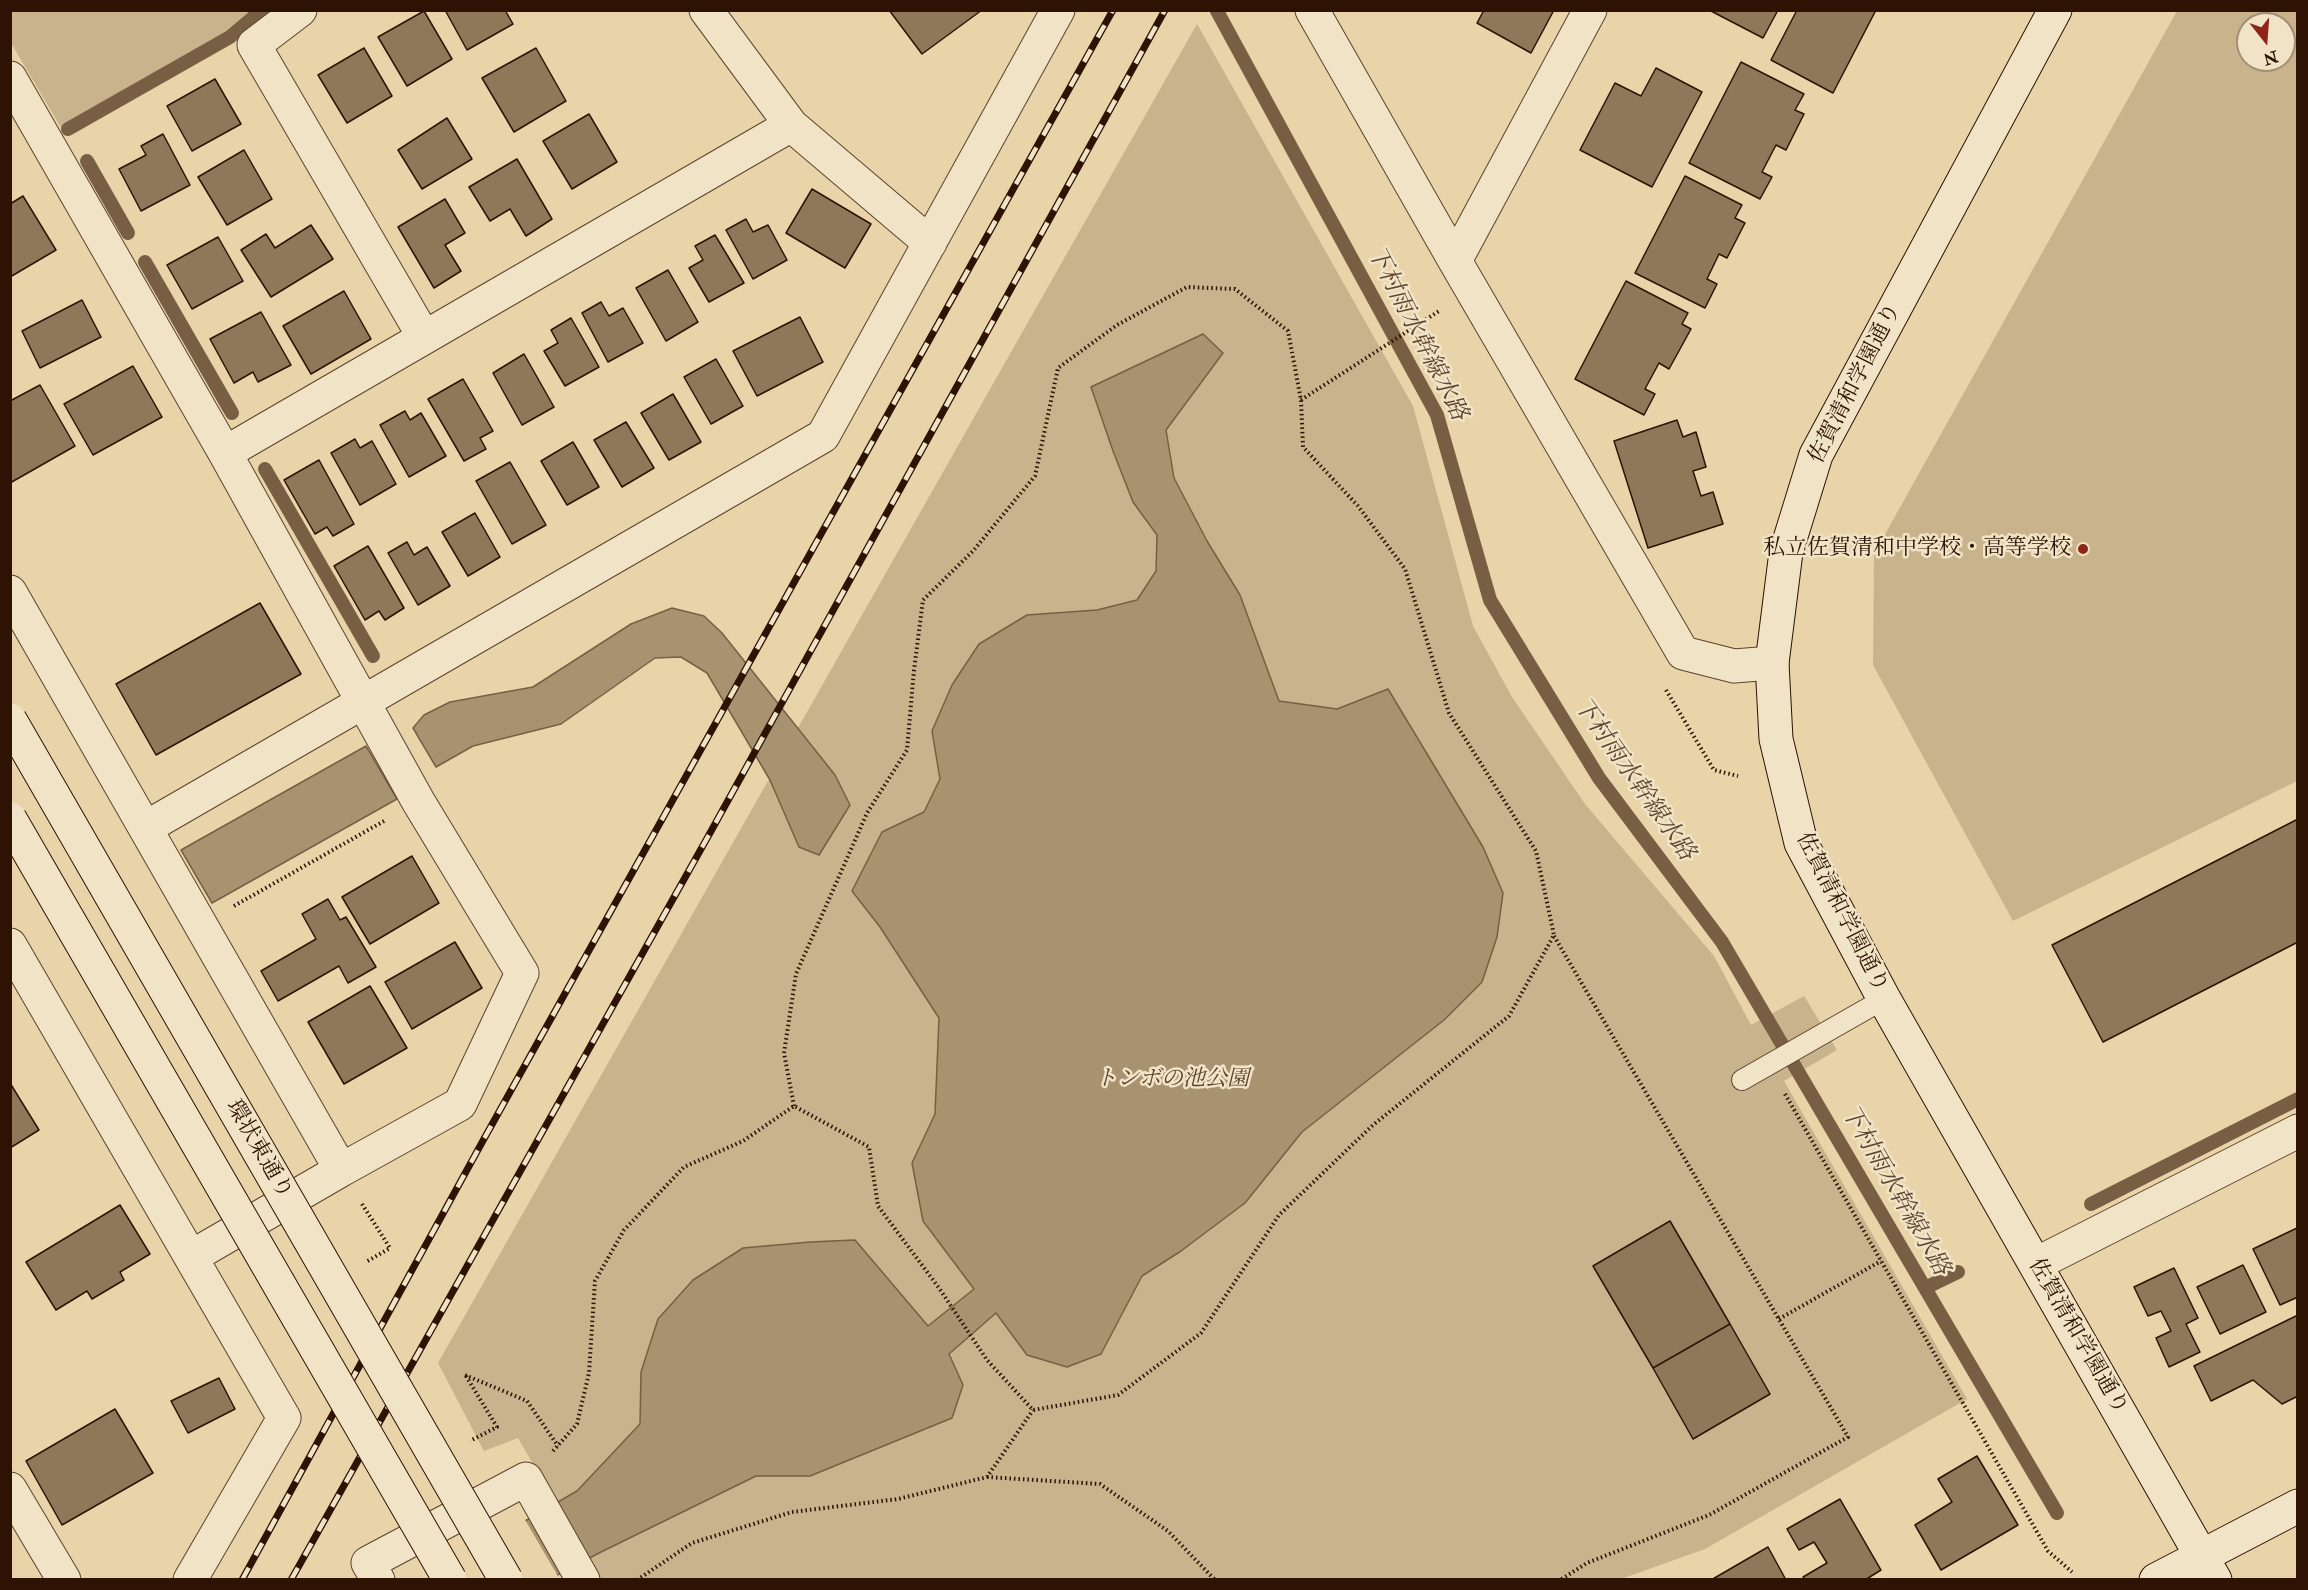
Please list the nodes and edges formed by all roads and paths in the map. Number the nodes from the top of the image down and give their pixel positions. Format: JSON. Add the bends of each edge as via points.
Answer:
{"nodes":[{"id":1,"x":300,"y":10,"type":"edge"},
{"id":2,"x":706,"y":10,"type":"edge"},
{"id":3,"x":1058,"y":10,"type":"edge"},
{"id":4,"x":1312,"y":10,"type":"edge"},
{"id":5,"x":1590,"y":10,"type":"edge"},
{"id":6,"x":2055,"y":10,"type":"edge"},
{"id":7,"x":10,"y":78,"type":"edge"},
{"id":8,"x":791,"y":125,"type":"junction"},
{"id":9,"x":930,"y":243,"type":"junction"},
{"id":10,"x":1455,"y":261,"type":"junction"},
{"id":11,"x":1442,"y":309,"type":"dead end"},
{"id":12,"x":424,"y":338,"type":"junction"},
{"id":13,"x":1300,"y":400,"type":"junction"},
{"id":14,"x":225,"y":453,"type":"junction"},
{"id":15,"x":10,"y":592,"type":"edge"},
{"id":16,"x":1772,"y":663,"type":"junction"},
{"id":17,"x":363,"y":700,"type":"junction"},
{"id":18,"x":10,"y":720,"type":"edge"},
{"id":19,"x":10,"y":819,"type":"edge"},
{"id":20,"x":147,"y":827,"type":"junction"},
{"id":21,"x":1554,"y":935,"type":"junction"},
{"id":22,"x":10,"y":945,"type":"edge"},
{"id":23,"x":1884,"y":999,"type":"junction"},
{"id":24,"x":1773,"y":1062,"type":"junction"},
{"id":25,"x":1742,"y":1080,"type":"dead end"},
{"id":26,"x":794,"y":1106,"type":"junction"},
{"id":27,"x":2298,"y":1131,"type":"edge"},
{"id":28,"x":341,"y":1170,"type":"junction"},
{"id":29,"x":191,"y":1257,"type":"junction"},
{"id":30,"x":1881,"y":1261,"type":"junction"},
{"id":31,"x":2036,"y":1264,"type":"junction"},
{"id":32,"x":360,"y":1265,"type":"dead end"},
{"id":33,"x":1779,"y":1319,"type":"junction"},
{"id":34,"x":1034,"y":1410,"type":"junction"},
{"id":35,"x":464,"y":1444,"type":"dead end"},
{"id":36,"x":558,"y":1446,"type":"junction"},
{"id":37,"x":987,"y":1478,"type":"junction"},
{"id":38,"x":10,"y":1489,"type":"edge"},
{"id":39,"x":534,"y":1492,"type":"junction"},
{"id":40,"x":2298,"y":1506,"type":"edge"},
{"id":41,"x":2209,"y":1568,"type":"edge"},
{"id":42,"x":2072,"y":1572,"type":"dead end"},
{"id":43,"x":582,"y":1578,"type":"edge"},
{"id":44,"x":64,"y":1580,"type":"edge"},
{"id":45,"x":190,"y":1580,"type":"edge"},
{"id":46,"x":378,"y":1580,"type":"edge"},
{"id":47,"x":450,"y":1580,"type":"edge"},
{"id":48,"x":506,"y":1580,"type":"edge"},
{"id":49,"x":637,"y":1580,"type":"edge"},
{"id":50,"x":1215,"y":1580,"type":"edge"},
{"id":51,"x":1560,"y":1580,"type":"edge"},
{"id":52,"x":2156,"y":1580,"type":"edge"}],
"edges":[{"from":1,"to":12,"type":"street","via":[[254,45]]},
{"from":2,"to":8,"type":"street"},
{"from":3,"to":9,"type":"street"},
{"from":4,"to":10,"type":"street"},
{"from":5,"to":10,"type":"street"},
{"from":6,"to":16,"type":"street","name":"佐賀清和学園通り","via":[[1816,455],[1786,552]]},
{"from":7,"to":14,"type":"street"},
{"from":8,"to":9,"type":"street"},
{"from":8,"to":12,"type":"street"},
{"from":9,"to":17,"type":"street","via":[[823,436]]},
{"from":10,"to":16,"type":"street","via":[[1683,652],[1734,666]]},
{"from":11,"to":13,"type":"path"},
{"from":12,"to":14,"type":"street"},
{"from":13,"to":21,"type":"path","via":[[1303,447],[1358,506],[1405,569],[1449,713],[1536,851]]},
{"from":13,"to":26,"type":"path","via":[[1288,331],[1235,289],[1187,287],[1118,325],[1058,369],[1035,476],[973,551],[923,600],[907,750],[867,813],[796,974],[784,1053]]},
{"from":14,"to":17,"type":"street"},
{"from":15,"to":20,"type":"street"},
{"from":16,"to":23,"type":"street","name":"佐賀清和学園通り","via":[[1776,739],[1801,843]]},
{"from":17,"to":20,"type":"street"},
{"from":17,"to":28,"type":"street","via":[[418,801],[522,973],[460,1104]]},
{"from":18,"to":48,"type":"street","name":"環状東通り","bridge":true},
{"from":19,"to":47,"type":"street","bridge":true},
{"from":20,"to":28,"type":"street"},
{"from":21,"to":33,"type":"path"},
{"from":21,"to":34,"type":"path","via":[[1509,1016],[1373,1125],[1280,1215],[1201,1333],[1118,1395]]},
{"from":22,"to":29,"type":"street"},
{"from":23,"to":24,"type":"lane"},
{"from":23,"to":31,"type":"street","name":"佐賀清和学園通り"},
{"from":24,"to":25,"type":"lane"},
{"from":24,"to":30,"type":"path","via":[[1783,1090]]},
{"from":26,"to":34,"type":"path","via":[[869,1147],[878,1206],[987,1360]]},
{"from":26,"to":36,"type":"path","via":[[743,1141],[684,1167],[624,1230],[595,1281],[589,1373],[577,1424]]},
{"from":27,"to":31,"type":"street"},
{"from":28,"to":29,"type":"street"},
{"from":28,"to":32,"type":"path","via":[[390,1248]]},
{"from":29,"to":45,"type":"street","via":[[284,1418]]},
{"from":30,"to":33,"type":"path"},
{"from":30,"to":42,"type":"path","via":[[2048,1551]]},
{"from":31,"to":41,"type":"street","name":"佐賀清和学園通り"},
{"from":33,"to":51,"type":"path","via":[[1848,1437],[1709,1515],[1587,1563]]},
{"from":34,"to":37,"type":"path"},
{"from":35,"to":36,"type":"path","via":[[497,1427],[465,1375],[527,1401]]},
{"from":36,"to":39,"type":"path"},
{"from":37,"to":49,"type":"path","via":[[898,1499],[792,1512],[692,1543]]},
{"from":37,"to":50,"type":"path","via":[[1100,1484],[1168,1531]]},
{"from":38,"to":44,"type":"street"},
{"from":39,"to":43,"type":"street"},
{"from":39,"to":46,"type":"street","via":[[368,1563]]},
{"from":40,"to":41,"type":"street"},
{"from":41,"to":52,"type":"street"}]}
